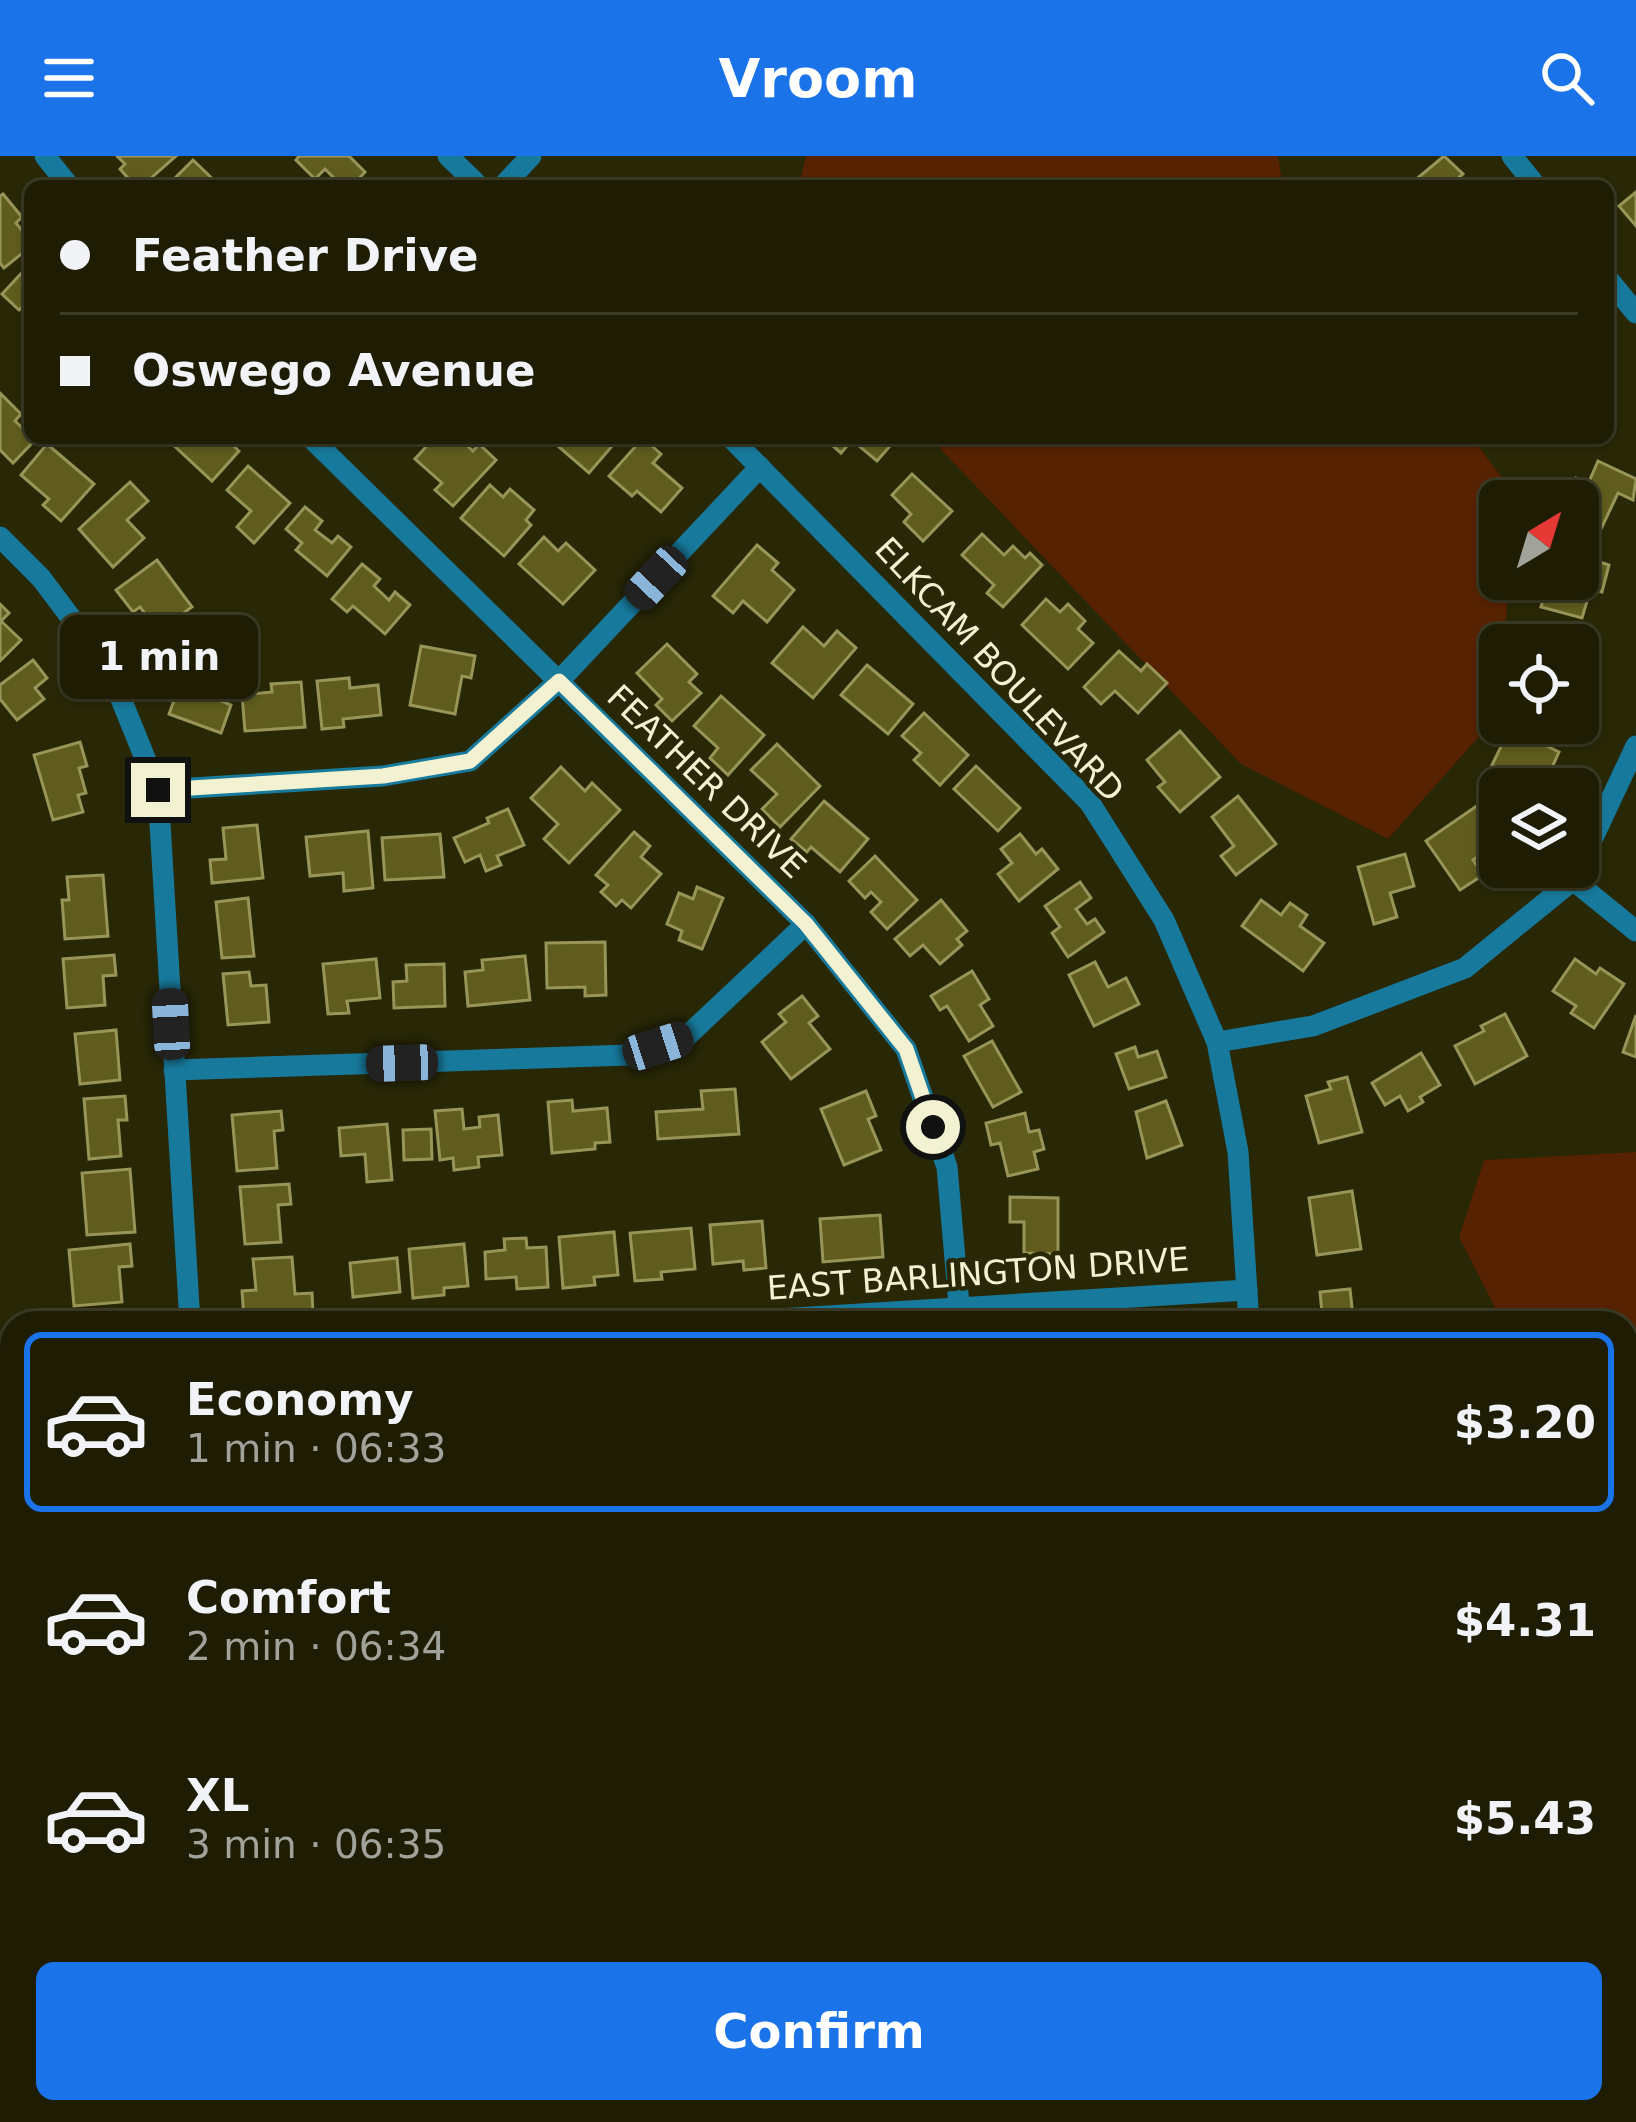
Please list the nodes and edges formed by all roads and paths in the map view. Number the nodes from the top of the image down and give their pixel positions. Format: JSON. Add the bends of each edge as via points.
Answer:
{"nodes":[{"id":1,"x":46,"y":156,"type":"edge"},
{"id":2,"x":448,"y":156,"type":"edge"},
{"id":3,"x":531,"y":156,"type":"edge"},
{"id":4,"x":1512,"y":156,"type":"edge"},
{"id":5,"x":64,"y":180,"type":"edge"},
{"id":6,"x":473,"y":180,"type":"edge"},
{"id":7,"x":509,"y":180,"type":"edge"},
{"id":8,"x":1531,"y":180,"type":"edge"},
{"id":9,"x":1614,"y":287,"type":"edge"},
{"id":10,"x":1636,"y":313,"type":"edge"},
{"id":11,"x":317,"y":444,"type":"edge"},
{"id":12,"x":737,"y":444,"type":"edge"},
{"id":13,"x":760,"y":467,"type":"junction"},
{"id":14,"x":0,"y":537,"type":"edge"},
{"id":15,"x":559,"y":681,"type":"junction"},
{"id":16,"x":1636,"y":746,"type":"edge"},
{"id":17,"x":158,"y":790,"type":"junction"},
{"id":18,"x":1599,"y":825,"type":"edge"},
{"id":19,"x":1563,"y":888,"type":"edge"},
{"id":20,"x":1583,"y":888,"type":"edge"},
{"id":21,"x":806,"y":924,"type":"junction"},
{"id":22,"x":1636,"y":931,"type":"edge"},
{"id":23,"x":1216,"y":1042,"type":"junction"},
{"id":24,"x":174,"y":1070,"type":"junction"},
{"id":25,"x":1246,"y":1290,"type":"junction"},
{"id":26,"x":959,"y":1305,"type":"junction"},
{"id":27,"x":189,"y":1311,"type":"edge"},
{"id":28,"x":877,"y":1311,"type":"edge"},
{"id":29,"x":1248,"y":1311,"type":"edge"}],
"edges":[{"from":1,"to":5,"type":"street"},
{"from":2,"to":6,"type":"street"},
{"from":3,"to":7,"type":"street"},
{"from":4,"to":8,"type":"street"},
{"from":9,"to":10,"type":"street"},
{"from":11,"to":15,"type":"street","name":"FEATHER DRIVE"},
{"from":12,"to":13,"type":"street","name":"ELKCAM BOULEVARD"},
{"from":13,"to":15,"type":"street"},
{"from":13,"to":23,"type":"street","name":"ELKCAM BOULEVARD","via":[[1090,803],[1164,920]]},
{"from":14,"to":17,"type":"street","via":[[107,667]]},
{"from":15,"to":17,"type":"street","via":[[470,761],[383,776]]},
{"from":15,"to":21,"type":"street","name":"FEATHER DRIVE"},
{"from":16,"to":18,"type":"street"},
{"from":17,"to":24,"type":"street"},
{"from":19,"to":23,"type":"street","via":[[1465,968],[1313,1027]]},
{"from":20,"to":22,"type":"street"},
{"from":21,"to":24,"type":"street","via":[[686,1037],[629,1055]]},
{"from":21,"to":26,"type":"street","name":"FEATHER DRIVE","via":[[906,1049],[947,1167]]},
{"from":23,"to":25,"type":"street","name":"ELKCAM BOULEVARD","via":[[1238,1152]]},
{"from":24,"to":27,"type":"street"},
{"from":25,"to":26,"type":"street","name":"EAST BARLINGTON DRIVE"},
{"from":25,"to":29,"type":"street","name":"ELKCAM BOULEVARD"},
{"from":26,"to":28,"type":"street","name":"EAST BARLINGTON DRIVE"}]}
